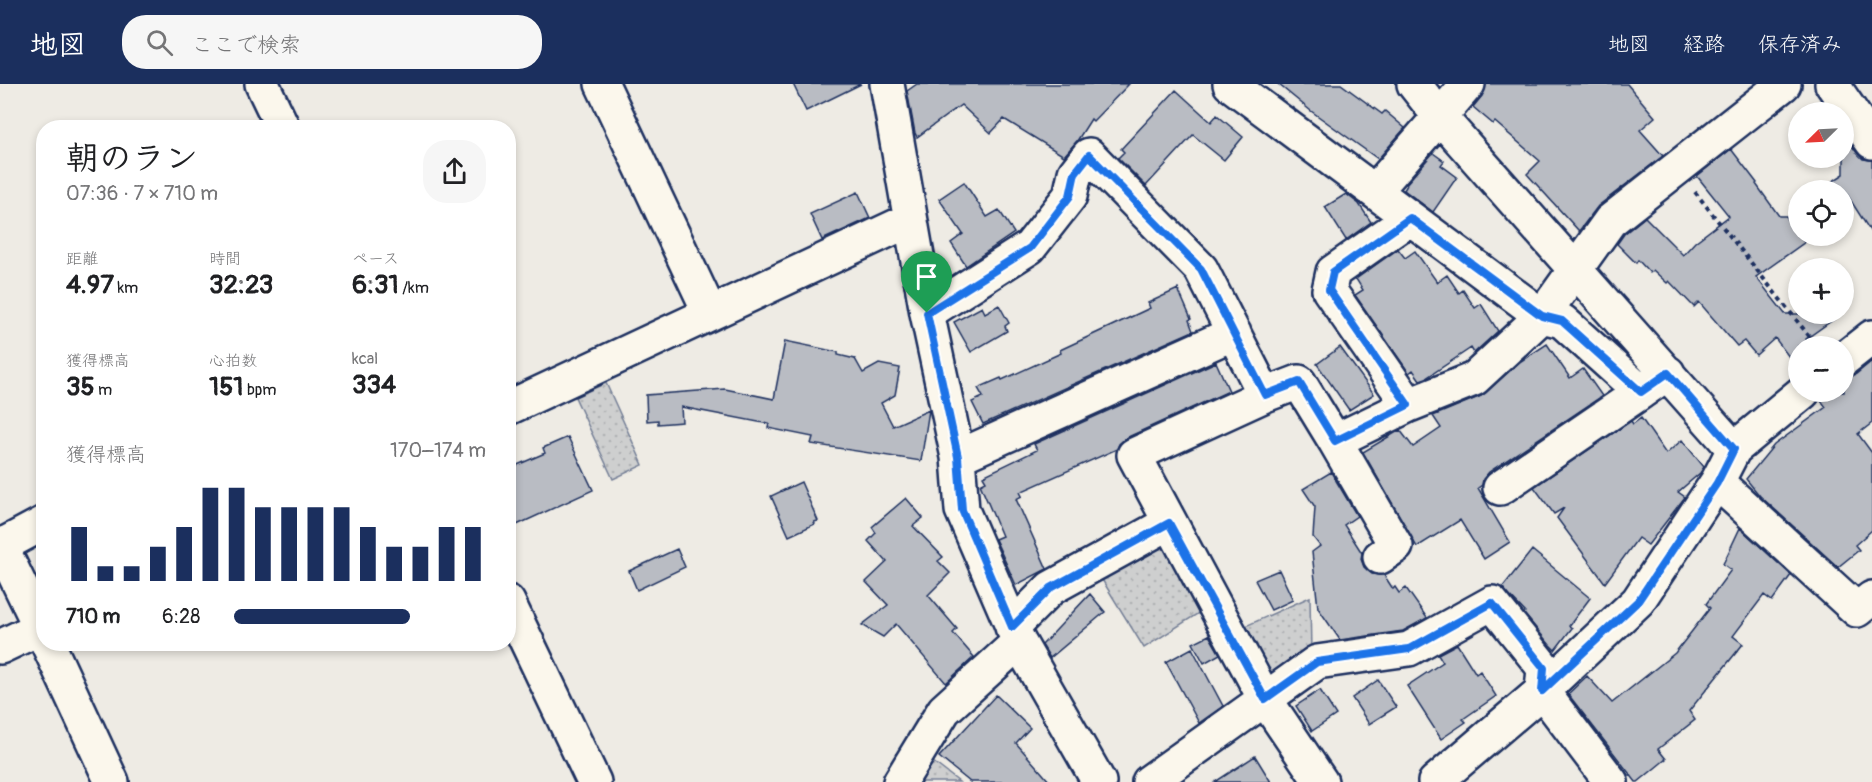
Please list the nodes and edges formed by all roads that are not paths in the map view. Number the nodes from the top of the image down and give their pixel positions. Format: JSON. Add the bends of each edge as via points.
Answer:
{"nodes":[{"id":1,"x":262,"y":84,"type":"edge"},
{"id":2,"x":602,"y":84,"type":"edge"},
{"id":3,"x":887,"y":84,"type":"edge"},
{"id":4,"x":1230,"y":84,"type":"edge"},
{"id":5,"x":1414,"y":84,"type":"edge"},
{"id":6,"x":1468,"y":84,"type":"edge"},
{"id":7,"x":1784,"y":84,"type":"edge"},
{"id":8,"x":1832,"y":84,"type":"edge"},
{"id":9,"x":1440,"y":117,"type":"junction"},
{"id":10,"x":279,"y":120,"type":"edge"},
{"id":11,"x":1872,"y":142,"type":"edge"},
{"id":12,"x":1375,"y":191,"type":"junction"},
{"id":13,"x":1410,"y":218,"type":"junction"},
{"id":14,"x":910,"y":220,"type":"junction"},
{"id":15,"x":1576,"y":269,"type":"junction"},
{"id":16,"x":927,"y":313,"type":"junction"},
{"id":17,"x":710,"y":314,"type":"junction"},
{"id":18,"x":1542,"y":316,"type":"junction"},
{"id":19,"x":1234,"y":333,"type":"junction"},
{"id":20,"x":1872,"y":337,"type":"edge"},
{"id":21,"x":1854,"y":351,"type":"edge"},
{"id":22,"x":1668,"y":373,"type":"junction"},
{"id":23,"x":1641,"y":392,"type":"junction"},
{"id":24,"x":1265,"y":395,"type":"junction"},
{"id":25,"x":1791,"y":402,"type":"edge"},
{"id":26,"x":516,"y":404,"type":"edge"},
{"id":27,"x":1408,"y":405,"type":"junction"},
{"id":28,"x":1335,"y":441,"type":"junction"},
{"id":29,"x":1734,"y":449,"type":"junction"},
{"id":30,"x":958,"y":457,"type":"junction"},
{"id":31,"x":1717,"y":483,"type":"junction"},
{"id":32,"x":1500,"y":488,"type":"dead end"},
{"id":33,"x":1169,"y":523,"type":"junction"},
{"id":34,"x":36,"y":527,"type":"edge"},
{"id":35,"x":1,"y":545,"type":"edge"},
{"id":36,"x":1380,"y":557,"type":"dead end"},
{"id":37,"x":1867,"y":610,"type":"edge"},
{"id":38,"x":36,"y":617,"type":"edge"},
{"id":39,"x":516,"y":620,"type":"edge"},
{"id":40,"x":36,"y":635,"type":"edge"},
{"id":41,"x":1016,"y":635,"type":"junction"},
{"id":42,"x":0,"y":646,"type":"edge"},
{"id":43,"x":52,"y":651,"type":"edge"},
{"id":44,"x":1542,"y":691,"type":"junction"},
{"id":45,"x":1265,"y":699,"type":"junction"},
{"id":46,"x":112,"y":782,"type":"edge"},
{"id":47,"x":594,"y":782,"type":"edge"},
{"id":48,"x":900,"y":782,"type":"edge"},
{"id":49,"x":1099,"y":782,"type":"edge"},
{"id":50,"x":1149,"y":782,"type":"edge"},
{"id":51,"x":1321,"y":782,"type":"edge"},
{"id":52,"x":1435,"y":782,"type":"edge"},
{"id":53,"x":1611,"y":782,"type":"edge"}],
"edges":[{"from":1,"to":10,"type":"street"},
{"from":2,"to":17,"type":"street"},
{"from":3,"to":14,"type":"street"},
{"from":4,"to":12,"type":"street"},
{"from":5,"to":9,"type":"street"},
{"from":6,"to":9,"type":"street"},
{"from":7,"to":15,"type":"street","via":[[1610,221]]},
{"from":8,"to":11,"type":"street"},
{"from":9,"to":12,"type":"street"},
{"from":9,"to":15,"type":"street"},
{"from":12,"to":13,"type":"street"},
{"from":13,"to":18,"type":"street"},
{"from":13,"to":27,"type":"street","via":[[1333,272],[1329,290]]},
{"from":14,"to":16,"type":"street"},
{"from":14,"to":17,"type":"street"},
{"from":15,"to":18,"type":"street"},
{"from":15,"to":22,"type":"street"},
{"from":16,"to":19,"type":"street","via":[[1030,248],[1070,196],[1075,173],[1089,155],[1201,269]]},
{"from":16,"to":30,"type":"street"},
{"from":17,"to":26,"type":"street"},
{"from":18,"to":23,"type":"street","via":[[1562,321]]},
{"from":18,"to":27,"type":"street","via":[[1474,379]]},
{"from":19,"to":24,"type":"street"},
{"from":19,"to":30,"type":"street"},
{"from":20,"to":21,"type":"street"},
{"from":22,"to":23,"type":"street"},
{"from":22,"to":29,"type":"street"},
{"from":23,"to":32,"type":"street"},
{"from":24,"to":28,"type":"street","via":[[1299,382]]},
{"from":24,"to":33,"type":"street","via":[[1134,455]]},
{"from":25,"to":29,"type":"street"},
{"from":27,"to":28,"type":"street"},
{"from":28,"to":36,"type":"street","via":[[1396,546]]},
{"from":29,"to":31,"type":"street"},
{"from":30,"to":41,"type":"street","via":[[962,510]]},
{"from":31,"to":37,"type":"street"},
{"from":31,"to":44,"type":"street","via":[[1638,601]]},
{"from":33,"to":41,"type":"street","via":[[1051,588]]},
{"from":33,"to":45,"type":"street"},
{"from":34,"to":35,"type":"street"},
{"from":35,"to":38,"type":"street"},
{"from":39,"to":47,"type":"street"},
{"from":40,"to":42,"type":"street"},
{"from":41,"to":48,"type":"street","via":[[944,710]]},
{"from":41,"to":49,"type":"street"},
{"from":43,"to":46,"type":"street"},
{"from":44,"to":45,"type":"street","via":[[1544,668],[1492,603],[1409,649],[1317,662]]},
{"from":44,"to":52,"type":"street"},
{"from":44,"to":53,"type":"street"},
{"from":45,"to":50,"type":"street"},
{"from":45,"to":51,"type":"street"}]}
